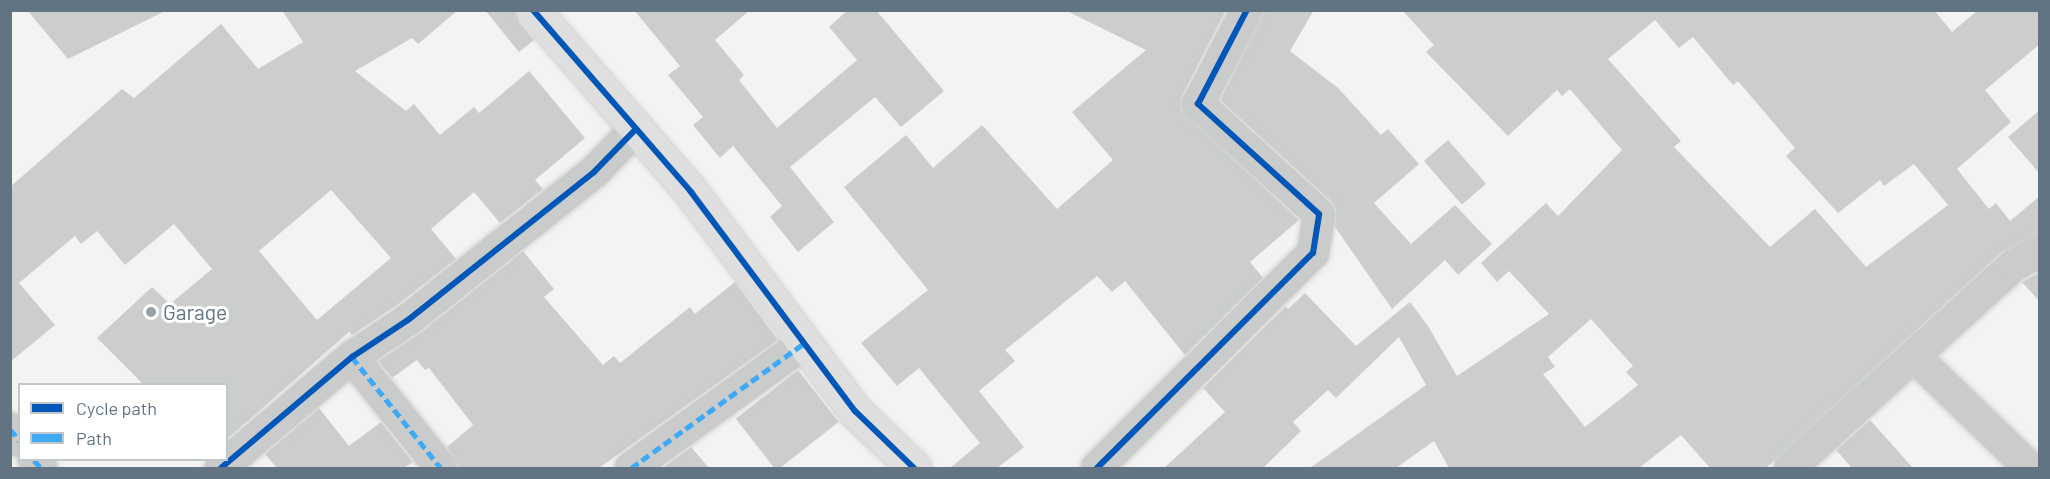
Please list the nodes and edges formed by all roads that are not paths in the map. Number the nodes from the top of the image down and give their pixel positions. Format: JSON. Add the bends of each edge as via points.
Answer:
{"nodes":[{"id":1,"x":533,"y":10,"type":"edge"},
{"id":2,"x":1247,"y":10,"type":"edge"},
{"id":3,"x":636,"y":129,"type":"junction"},
{"id":4,"x":2040,"y":251,"type":"edge"},
{"id":5,"x":804,"y":343,"type":"junction"},
{"id":6,"x":352,"y":357,"type":"junction"},
{"id":7,"x":1916,"y":358,"type":"junction"},
{"id":8,"x":221,"y":468,"type":"edge"},
{"id":9,"x":441,"y":468,"type":"edge"},
{"id":10,"x":631,"y":468,"type":"edge"},
{"id":11,"x":914,"y":468,"type":"edge"},
{"id":12,"x":1097,"y":468,"type":"edge"},
{"id":13,"x":1790,"y":468,"type":"edge"},
{"id":14,"x":2030,"y":468,"type":"edge"}],
"edges":[{"from":1,"to":3,"type":"street"},
{"from":2,"to":12,"type":"street","via":[[1198,104],[1319,214],[1313,253]]},
{"from":3,"to":5,"type":"street","via":[[691,192]]},
{"from":3,"to":6,"type":"street","via":[[594,172],[408,320]]},
{"from":4,"to":7,"type":"street","via":[[2014,265]]},
{"from":5,"to":10,"type":"street"},
{"from":5,"to":11,"type":"street","via":[[855,411]]},
{"from":6,"to":8,"type":"street"},
{"from":6,"to":9,"type":"street"},
{"from":7,"to":13,"type":"street"},
{"from":7,"to":14,"type":"street"}]}
